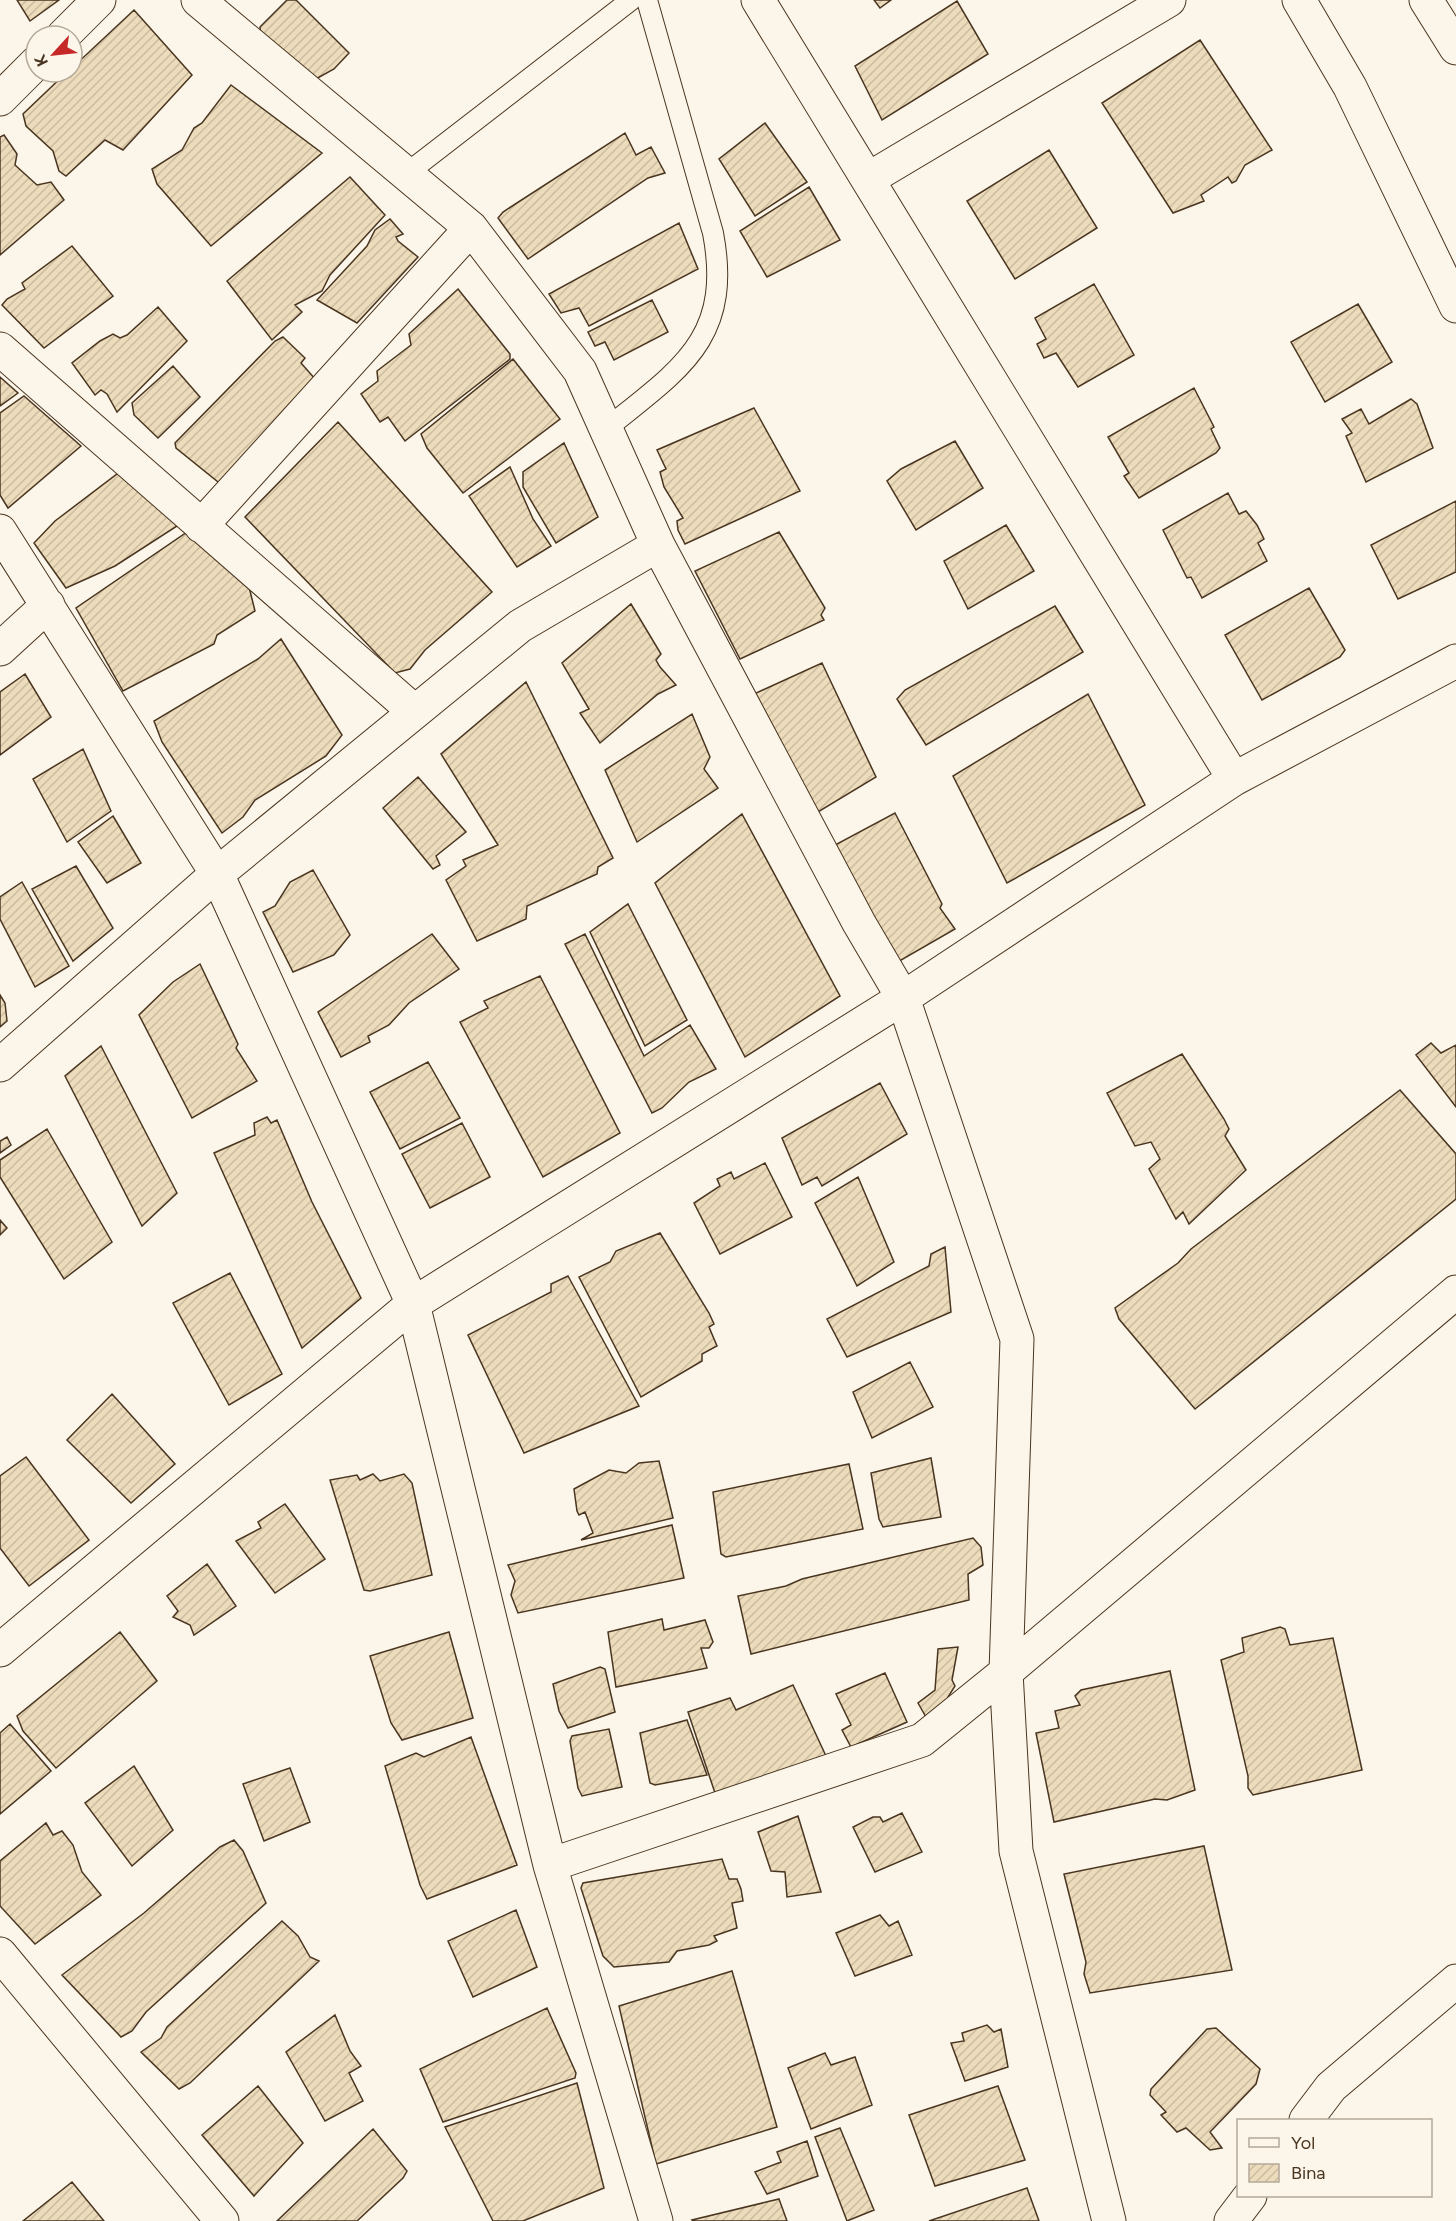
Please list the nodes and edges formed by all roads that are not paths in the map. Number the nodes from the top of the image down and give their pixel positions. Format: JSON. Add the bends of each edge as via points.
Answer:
{"nodes":[{"id":1,"x":99,"y":0,"type":"edge"},
{"id":2,"x":198,"y":0,"type":"edge"},
{"id":3,"x":631,"y":0,"type":"edge"},
{"id":4,"x":647,"y":0,"type":"edge"},
{"id":5,"x":758,"y":0,"type":"edge"},
{"id":6,"x":1169,"y":0,"type":"edge"},
{"id":7,"x":1299,"y":0,"type":"edge"},
{"id":8,"x":1426,"y":0,"type":"edge"},
{"id":9,"x":75,"y":24,"type":"edge"},
{"id":10,"x":1456,"y":48,"type":"edge"},
{"id":11,"x":24,"y":75,"type":"edge"},
{"id":12,"x":0,"y":99,"type":"edge"},
{"id":13,"x":406,"y":174,"type":"junction"},
{"id":14,"x":870,"y":178,"type":"junction"},
{"id":15,"x":471,"y":228,"type":"junction"},
{"id":16,"x":1456,"y":306,"type":"edge"},
{"id":17,"x":0,"y":349,"type":"edge"},
{"id":18,"x":606,"y":429,"type":"junction"},
{"id":19,"x":201,"y":526,"type":"junction"},
{"id":20,"x":0,"y":531,"type":"edge"},
{"id":21,"x":658,"y":545,"type":"junction"},
{"id":22,"x":48,"y":605,"type":"junction"},
{"id":23,"x":0,"y":649,"type":"edge"},
{"id":24,"x":1456,"y":661,"type":"edge"},
{"id":25,"x":415,"y":712,"type":"junction"},
{"id":26,"x":1234,"y":778,"type":"junction"},
{"id":27,"x":217,"y":874,"type":"junction"},
{"id":28,"x":903,"y":998,"type":"junction"},
{"id":29,"x":0,"y":1065,"type":"edge"},
{"id":30,"x":1456,"y":1292,"type":"edge"},
{"id":31,"x":413,"y":1304,"type":"junction"},
{"id":32,"x":0,"y":1650,"type":"edge"},
{"id":33,"x":1006,"y":1672,"type":"junction"},
{"id":34,"x":550,"y":1865,"type":"junction"},
{"id":35,"x":0,"y":1954,"type":"edge"},
{"id":36,"x":1456,"y":1981,"type":"edge"},
{"id":37,"x":1307,"y":2119,"type":"edge"},
{"id":38,"x":1249,"y":2197,"type":"edge"},
{"id":39,"x":222,"y":2221,"type":"edge"},
{"id":40,"x":656,"y":2221,"type":"edge"},
{"id":41,"x":1109,"y":2221,"type":"edge"},
{"id":42,"x":1231,"y":2221,"type":"edge"}],
"edges":[{"from":1,"to":9,"type":"main road"},
{"from":2,"to":13,"type":"main road"},
{"from":3,"to":13,"type":"lane"},
{"from":4,"to":18,"type":"lane","via":[[713,233],[718,293],[710,322],[686,362]]},
{"from":5,"to":14,"type":"main road"},
{"from":6,"to":14,"type":"main road"},
{"from":7,"to":16,"type":"main road","via":[[1350,87]]},
{"from":8,"to":10,"type":"main road"},
{"from":11,"to":12,"type":"main road"},
{"from":13,"to":15,"type":"main road"},
{"from":14,"to":26,"type":"main road"},
{"from":15,"to":18,"type":"main road","via":[[580,371]]},
{"from":15,"to":19,"type":"main road"},
{"from":17,"to":19,"type":"main road"},
{"from":18,"to":21,"type":"main road"},
{"from":19,"to":25,"type":"main road"},
{"from":20,"to":22,"type":"main road"},
{"from":21,"to":25,"type":"main road","via":[[520,626]]},
{"from":21,"to":28,"type":"main road","via":[[859,923]]},
{"from":22,"to":23,"type":"main road"},
{"from":22,"to":27,"type":"main road"},
{"from":24,"to":26,"type":"main road"},
{"from":25,"to":27,"type":"main road"},
{"from":26,"to":28,"type":"main road"},
{"from":27,"to":29,"type":"main road"},
{"from":27,"to":31,"type":"main road"},
{"from":28,"to":31,"type":"main road"},
{"from":28,"to":33,"type":"main road","via":[[1017,1339]]},
{"from":30,"to":33,"type":"main road"},
{"from":31,"to":32,"type":"main road"},
{"from":31,"to":34,"type":"main road"},
{"from":33,"to":34,"type":"main road","via":[[921,1740]]},
{"from":33,"to":41,"type":"main road","via":[[1016,1851]]},
{"from":34,"to":40,"type":"main road"},
{"from":35,"to":39,"type":"main road"},
{"from":36,"to":37,"type":"main road","via":[[1331,2087]]},
{"from":38,"to":42,"type":"main road"}]}
